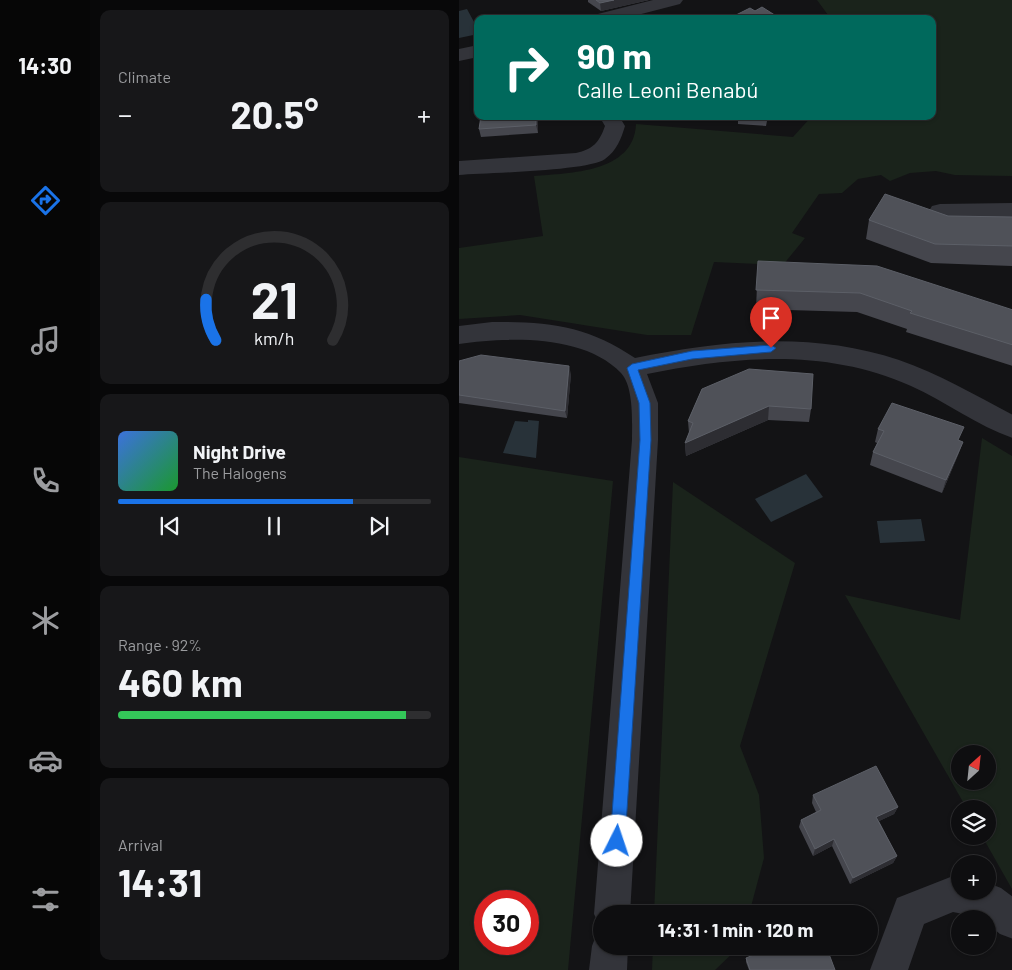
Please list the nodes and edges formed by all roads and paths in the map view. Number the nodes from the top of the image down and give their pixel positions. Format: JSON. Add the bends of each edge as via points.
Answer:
{"nodes":[{"id":1,"x":674,"y":0,"type":"edge"},
{"id":2,"x":616,"y":15,"type":"edge"},
{"id":3,"x":474,"y":52,"type":"edge"},
{"id":4,"x":459,"y":56,"type":"edge"},
{"id":5,"x":611,"y":120,"type":"edge"},
{"id":6,"x":459,"y":168,"type":"edge"},
{"id":7,"x":1012,"y":210,"type":"edge"},
{"id":8,"x":940,"y":211,"type":"edge"},
{"id":9,"x":459,"y":335,"type":"edge"},
{"id":10,"x":632,"y":368,"type":"junction"},
{"id":11,"x":1012,"y":428,"type":"edge"},
{"id":12,"x":613,"y":905,"type":"edge"},
{"id":13,"x":1012,"y":921,"type":"edge"},
{"id":14,"x":609,"y":955,"type":"edge"},
{"id":15,"x":608,"y":970,"type":"edge"},
{"id":16,"x":889,"y":970,"type":"edge"}],
"edges":[{"from":1,"to":2,"type":"street"},
{"from":3,"to":4,"type":"street"},
{"from":5,"to":6,"type":"street","via":[[615,126],[610,142],[597,155],[576,160]]},
{"from":7,"to":8,"type":"street"},
{"from":9,"to":10,"type":"street","via":[[488,330],[552,334],[599,346]]},
{"from":10,"to":11,"type":"street","via":[[692,355],[771,348],[803,349],[890,368],[948,393]]},
{"from":10,"to":12,"type":"street","via":[[645,403],[645,440]]},
{"from":13,"to":16,"type":"street","via":[[988,901],[953,894],[910,911]]},
{"from":14,"to":15,"type":"street"}]}
